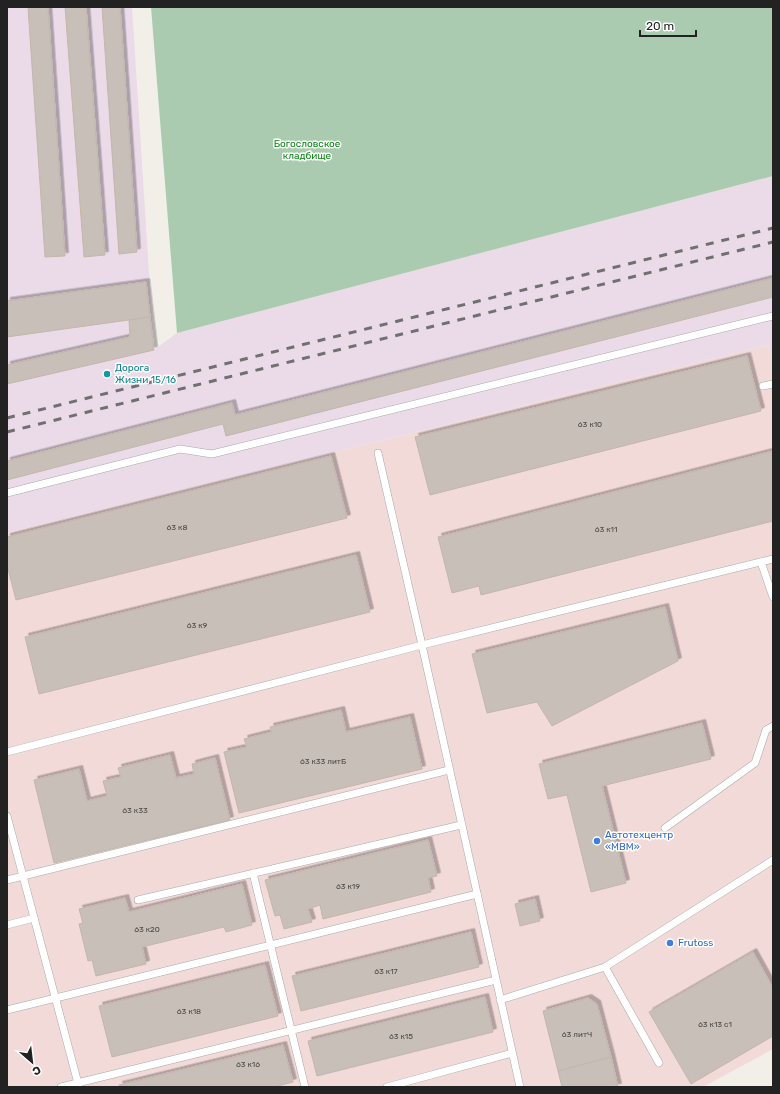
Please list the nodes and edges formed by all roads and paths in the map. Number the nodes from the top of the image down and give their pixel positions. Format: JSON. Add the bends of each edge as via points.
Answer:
{"nodes":[{"id":1,"x":773,"y":316,"type":"edge"},
{"id":2,"x":773,"y":384,"type":"edge"},
{"id":3,"x":763,"y":386,"type":"dead end"},
{"id":4,"x":378,"y":453,"type":"dead end"},
{"id":5,"x":7,"y":493,"type":"edge"},
{"id":6,"x":773,"y":559,"type":"edge"},
{"id":7,"x":761,"y":562,"type":"junction"},
{"id":8,"x":773,"y":597,"type":"edge"},
{"id":9,"x":422,"y":645,"type":"junction"},
{"id":10,"x":773,"y":726,"type":"edge"},
{"id":11,"x":7,"y":752,"type":"edge"},
{"id":12,"x":449,"y":770,"type":"junction"},
{"id":13,"x":7,"y":816,"type":"edge"},
{"id":14,"x":461,"y":825,"type":"junction"},
{"id":15,"x":665,"y":828,"type":"dead end"},
{"id":16,"x":773,"y":860,"type":"edge"},
{"id":17,"x":253,"y":873,"type":"junction"},
{"id":18,"x":23,"y":876,"type":"junction"},
{"id":19,"x":7,"y":880,"type":"edge"},
{"id":20,"x":477,"y":894,"type":"junction"},
{"id":21,"x":138,"y":900,"type":"dead end"},
{"id":22,"x":34,"y":918,"type":"junction"},
{"id":23,"x":7,"y":925,"type":"edge"},
{"id":24,"x":271,"y":945,"type":"junction"},
{"id":25,"x":605,"y":967,"type":"junction"},
{"id":26,"x":496,"y":980,"type":"junction"},
{"id":27,"x":55,"y":998,"type":"junction"},
{"id":28,"x":500,"y":1000,"type":"junction"},
{"id":29,"x":7,"y":1010,"type":"edge"},
{"id":30,"x":292,"y":1030,"type":"junction"},
{"id":31,"x":512,"y":1053,"type":"junction"},
{"id":32,"x":659,"y":1063,"type":"dead end"},
{"id":33,"x":78,"y":1085,"type":"edge"},
{"id":34,"x":61,"y":1087,"type":"edge"},
{"id":35,"x":305,"y":1087,"type":"edge"},
{"id":36,"x":387,"y":1087,"type":"edge"},
{"id":37,"x":520,"y":1087,"type":"edge"}],
"edges":[{"from":1,"to":5,"type":"lane","via":[[212,454],[180,449]]},
{"from":2,"to":3,"type":"lane"},
{"from":4,"to":9,"type":"lane"},
{"from":6,"to":7,"type":"lane"},
{"from":7,"to":8,"type":"lane"},
{"from":7,"to":9,"type":"lane"},
{"from":9,"to":11,"type":"lane"},
{"from":9,"to":12,"type":"lane"},
{"from":10,"to":15,"type":"lane","via":[[766,730],[755,763]]},
{"from":12,"to":14,"type":"lane"},
{"from":12,"to":18,"type":"lane"},
{"from":13,"to":18,"type":"lane"},
{"from":14,"to":17,"type":"lane"},
{"from":14,"to":20,"type":"lane"},
{"from":16,"to":25,"type":"lane"},
{"from":17,"to":21,"type":"lane"},
{"from":17,"to":24,"type":"lane"},
{"from":18,"to":19,"type":"lane"},
{"from":18,"to":22,"type":"lane"},
{"from":20,"to":24,"type":"lane"},
{"from":20,"to":26,"type":"lane"},
{"from":22,"to":23,"type":"lane"},
{"from":22,"to":27,"type":"lane"},
{"from":24,"to":27,"type":"lane"},
{"from":24,"to":30,"type":"lane"},
{"from":25,"to":28,"type":"lane"},
{"from":25,"to":32,"type":"lane"},
{"from":26,"to":28,"type":"lane"},
{"from":26,"to":30,"type":"lane"},
{"from":27,"to":29,"type":"lane"},
{"from":27,"to":33,"type":"lane"},
{"from":28,"to":31,"type":"lane"},
{"from":30,"to":33,"type":"lane"},
{"from":30,"to":35,"type":"lane"},
{"from":31,"to":36,"type":"lane"},
{"from":31,"to":37,"type":"lane"},
{"from":33,"to":34,"type":"lane"}]}
